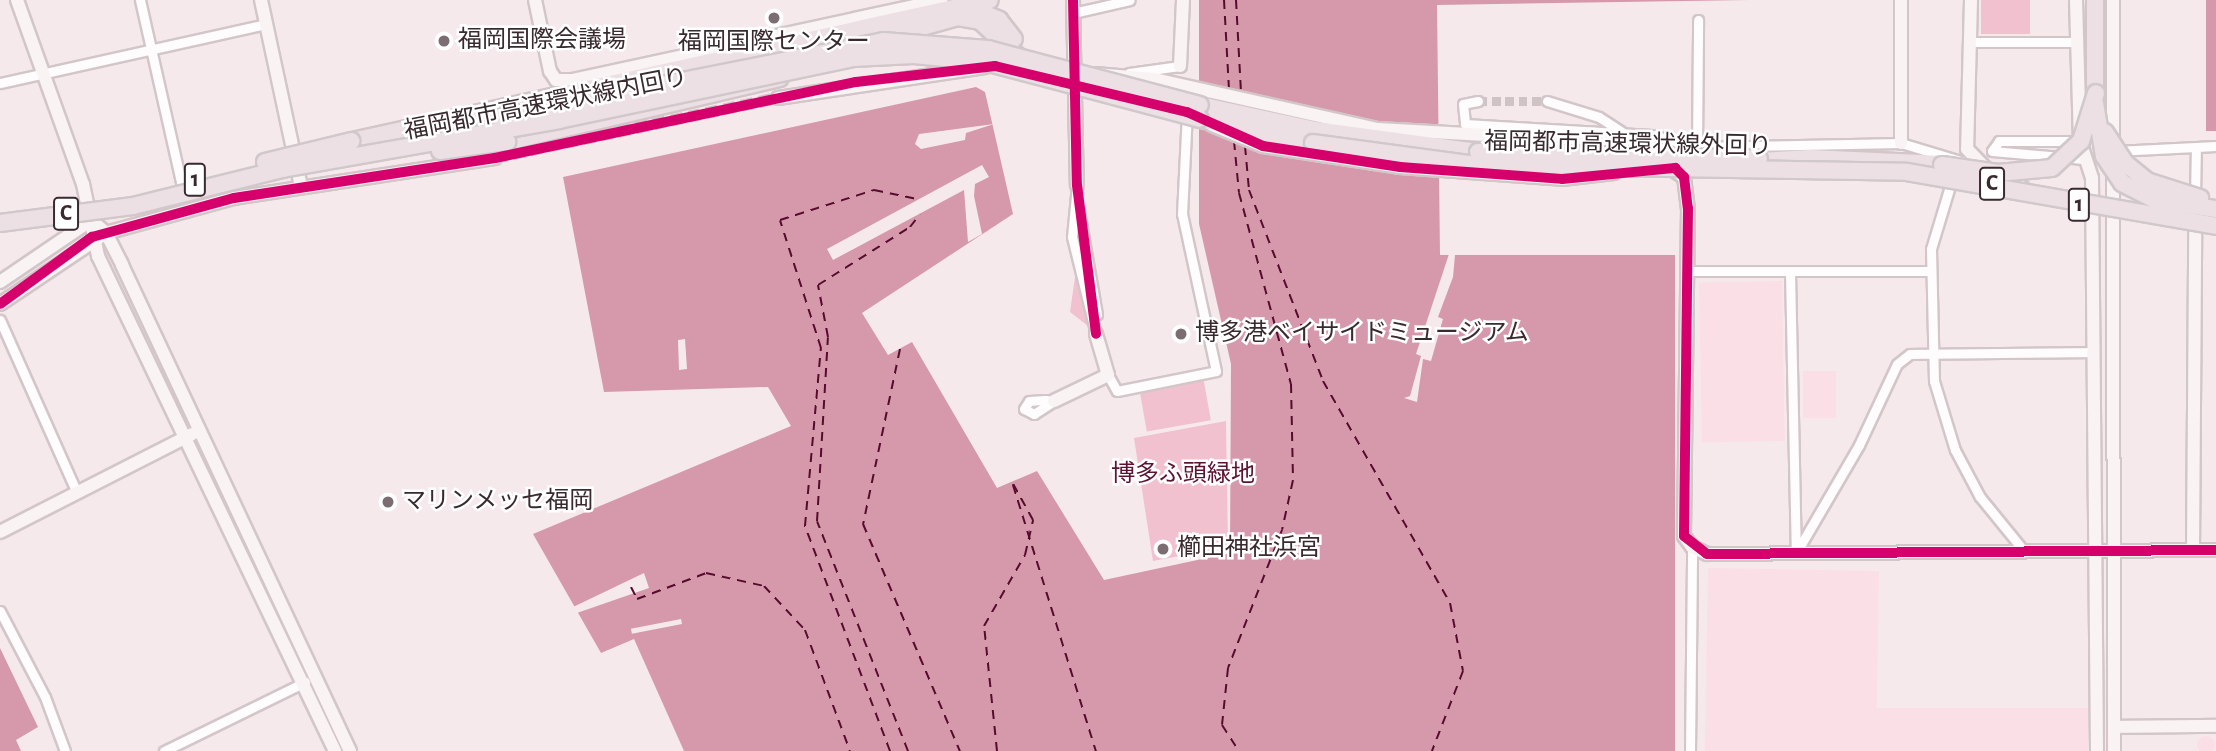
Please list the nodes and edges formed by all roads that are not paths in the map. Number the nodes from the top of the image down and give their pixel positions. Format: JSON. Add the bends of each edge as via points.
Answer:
{"nodes":[{"id":1,"x":17,"y":0,"type":"edge"},
{"id":2,"x":140,"y":0,"type":"edge"},
{"id":3,"x":261,"y":0,"type":"edge"},
{"id":4,"x":535,"y":0,"type":"edge"},
{"id":5,"x":990,"y":0,"type":"edge"},
{"id":6,"x":1130,"y":0,"type":"edge"},
{"id":7,"x":1183,"y":0,"type":"edge"},
{"id":8,"x":1901,"y":0,"type":"edge"},
{"id":9,"x":1971,"y":0,"type":"edge"},
{"id":10,"x":2076,"y":0,"type":"edge"},
{"id":11,"x":2095,"y":0,"type":"edge"},
{"id":12,"x":2113,"y":0,"type":"edge"},
{"id":13,"x":936,"y":6,"type":"edge"},
{"id":14,"x":1073,"y":7,"type":"edge"},
{"id":15,"x":1698,"y":20,"type":"dead end"},
{"id":16,"x":266,"y":24,"type":"junction"},
{"id":17,"x":1971,"y":42,"type":"junction"},
{"id":18,"x":2076,"y":42,"type":"junction"},
{"id":19,"x":152,"y":48,"type":"junction"},
{"id":20,"x":1180,"y":66,"type":"joint"},
{"id":21,"x":42,"y":72,"type":"junction"},
{"id":22,"x":1124,"y":74,"type":"junction"},
{"id":23,"x":1073,"y":77,"type":"junction"},
{"id":24,"x":0,"y":83,"type":"edge"},
{"id":25,"x":778,"y":98,"type":"tunnel mouth"},
{"id":26,"x":2095,"y":98,"type":"junction"},
{"id":27,"x":1478,"y":101,"type":"dead end"},
{"id":28,"x":1547,"y":101,"type":"tunnel mouth"},
{"id":29,"x":1193,"y":115,"type":"junction"},
{"id":30,"x":1969,"y":131,"type":"junction"},
{"id":31,"x":1625,"y":133,"type":"junction"},
{"id":32,"x":352,"y":141,"type":"junction"},
{"id":33,"x":2080,"y":141,"type":"junction"},
{"id":34,"x":1901,"y":143,"type":"junction"},
{"id":35,"x":2216,"y":146,"type":"edge"},
{"id":36,"x":2196,"y":147,"type":"junction"},
{"id":37,"x":1697,"y":148,"type":"junction"},
{"id":38,"x":2113,"y":151,"type":"junction"},
{"id":39,"x":1478,"y":152,"type":"joint"},
{"id":40,"x":495,"y":158,"type":"tunnel mouth"},
{"id":41,"x":1766,"y":159,"type":"junction"},
{"id":42,"x":1957,"y":159,"type":"junction"},
{"id":43,"x":2084,"y":159,"type":"junction"},
{"id":44,"x":282,"y":169,"type":"junction"},
{"id":45,"x":1693,"y":170,"type":"junction"},
{"id":46,"x":1990,"y":173,"type":"junction"},
{"id":47,"x":302,"y":186,"type":"junction"},
{"id":48,"x":1077,"y":186,"type":"joint"},
{"id":49,"x":183,"y":191,"type":"junction"},
{"id":50,"x":2216,"y":200,"type":"edge"},
{"id":51,"x":2092,"y":202,"type":"junction"},
{"id":52,"x":132,"y":206,"type":"junction"},
{"id":53,"x":2113,"y":208,"type":"junction"},
{"id":54,"x":2216,"y":209,"type":"edge"},
{"id":55,"x":38,"y":216,"type":"joint"},
{"id":56,"x":90,"y":219,"type":"junction"},
{"id":57,"x":0,"y":224,"type":"edge"},
{"id":58,"x":2216,"y":225,"type":"edge"},
{"id":59,"x":2195,"y":227,"type":"junction"},
{"id":60,"x":0,"y":233,"type":"edge"},
{"id":61,"x":106,"y":233,"type":"junction"},
{"id":62,"x":92,"y":237,"type":"junction"},
{"id":63,"x":1689,"y":247,"type":"junction"},
{"id":64,"x":1688,"y":271,"type":"junction"},
{"id":65,"x":1930,"y":271,"type":"junction"},
{"id":66,"x":1790,"y":272,"type":"junction"},
{"id":67,"x":0,"y":282,"type":"edge"},
{"id":68,"x":0,"y":304,"type":"edge"},
{"id":69,"x":0,"y":320,"type":"edge"},
{"id":70,"x":1096,"y":334,"type":"joint"},
{"id":71,"x":1931,"y":350,"type":"junction"},
{"id":72,"x":2094,"y":352,"type":"junction"},
{"id":73,"x":1108,"y":375,"type":"junction"},
{"id":74,"x":1054,"y":401,"type":"dead end"},
{"id":75,"x":199,"y":430,"type":"junction"},
{"id":76,"x":186,"y":438,"type":"junction"},
{"id":77,"x":77,"y":493,"type":"junction"},
{"id":78,"x":0,"y":532,"type":"edge"},
{"id":79,"x":1692,"y":547,"type":"junction"},
{"id":80,"x":2193,"y":550,"type":"junction"},
{"id":81,"x":2216,"y":550,"type":"edge"},
{"id":82,"x":2024,"y":551,"type":"junction"},
{"id":83,"x":2094,"y":551,"type":"junction"},
{"id":84,"x":2115,"y":551,"type":"junction"},
{"id":85,"x":1796,"y":553,"type":"junction"},
{"id":86,"x":0,"y":611,"type":"edge"},
{"id":87,"x":317,"y":679,"type":"junction"},
{"id":88,"x":302,"y":682,"type":"junction"},
{"id":89,"x":2216,"y":726,"type":"edge"},
{"id":90,"x":2114,"y":727,"type":"junction"},
{"id":91,"x":65,"y":751,"type":"edge"},
{"id":92,"x":164,"y":751,"type":"edge"},
{"id":93,"x":335,"y":751,"type":"edge"},
{"id":94,"x":350,"y":751,"type":"edge"},
{"id":95,"x":1690,"y":751,"type":"edge"},
{"id":96,"x":2097,"y":751,"type":"edge"},
{"id":97,"x":2114,"y":751,"type":"edge"}],
"edges":[{"from":1,"to":21,"type":"street"},
{"from":2,"to":19,"type":"street"},
{"from":3,"to":16,"type":"street"},
{"from":4,"to":13,"type":"street","via":[[550,71],[556,80]]},
{"from":5,"to":13,"type":"highway"},
{"from":6,"to":14,"type":"street"},
{"from":7,"to":20,"type":"street"},
{"from":8,"to":34,"type":"street"},
{"from":9,"to":17,"type":"street"},
{"from":10,"to":18,"type":"street"},
{"from":11,"to":26,"type":"highway"},
{"from":12,"to":38,"type":"street"},
{"from":13,"to":23,"type":"highway","bridge":true,"via":[[985,10],[1025,52]]},
{"from":13,"to":32,"type":"highway"},
{"from":14,"to":23,"type":"street"},
{"from":15,"to":37,"type":"street"},
{"from":16,"to":19,"type":"street"},
{"from":16,"to":47,"type":"street"},
{"from":17,"to":18,"type":"street"},
{"from":17,"to":30,"type":"street"},
{"from":18,"to":33,"type":"street"},
{"from":19,"to":21,"type":"street"},
{"from":19,"to":49,"type":"street"},
{"from":20,"to":22,"type":"street"},
{"from":21,"to":24,"type":"street"},
{"from":21,"to":56,"type":"street"},
{"from":22,"to":23,"type":"street"},
{"from":22,"to":63,"type":"street","via":[[1378,129],[1521,142],[1661,147],[1684,162],[1690,183]]},
{"from":23,"to":25,"type":"street","via":[[995,66]]},
{"from":23,"to":29,"type":"street","bridge":true},
{"from":23,"to":44,"type":"highway","bridge":true,"via":[[1044,73],[980,21],[958,17],[847,50],[751,89],[680,106],[507,142]]},
{"from":23,"to":48,"type":"street"},
{"from":26,"to":41,"type":"highway","bridge":true,"via":[[2076,149],[2035,173],[1889,159]]},
{"from":26,"to":45,"type":"highway","bridge":true,"via":[[2071,152],[2025,173],[1810,158]]},
{"from":26,"to":50,"type":"highway","bridge":true,"via":[[2106,135],[2125,163],[2161,188]]},
{"from":26,"to":54,"type":"highway","bridge":true,"via":[[2104,156],[2122,183],[2155,200]]},
{"from":27,"to":31,"type":"street","via":[[1463,104],[1465,124]]},
{"from":28,"to":31,"type":"street","via":[[1600,117]]},
{"from":29,"to":44,"type":"highway","name":"福岡都市高速環状線外回り","number":"C","bridge":true,"via":[[985,62],[884,56]]},
{"from":29,"to":45,"type":"highway","name":"福岡都市高速環状線外回り","number":"1","bridge":true,"via":[[1313,143],[1476,165]]},
{"from":29,"to":63,"type":"street","bridge":true,"via":[[1263,146],[1439,171],[1562,179],[1675,168],[1687,191]]},
{"from":29,"to":73,"type":"street","via":[[1186,143],[1182,214],[1216,371],[1117,391]]},
{"from":30,"to":42,"type":"street"},
{"from":30,"to":46,"type":"street","via":[[1973,162]]},
{"from":31,"to":37,"type":"street"},
{"from":32,"to":39,"type":"highway","name":"福岡都市高速環状線内回り","number":"1","bridge":true,"via":[[893,41],[988,50],[1277,123]]},
{"from":32,"to":55,"type":"highway","name":"福岡都市高速環状線内回り","number":"1","bridge":true},
{"from":33,"to":43,"type":"street"},
{"from":33,"to":43,"type":"street","via":[[1998,141],[1992,151]]},
{"from":34,"to":37,"type":"street"},
{"from":34,"to":42,"type":"street"},
{"from":35,"to":36,"type":"street"},
{"from":36,"to":38,"type":"street"},
{"from":36,"to":59,"type":"street"},
{"from":38,"to":53,"type":"street"},
{"from":39,"to":41,"type":"highway","name":"福岡都市高速環状線内回り","number":"C","bridge":true},
{"from":40,"to":47,"type":"street"},
{"from":41,"to":58,"type":"highway","name":"福岡都市高速環状線内回り","number":"C","bridge":true,"via":[[1908,169]]},
{"from":42,"to":46,"type":"street"},
{"from":42,"to":65,"type":"street","via":[[1934,230]]},
{"from":43,"to":51,"type":"street"},
{"from":44,"to":52,"type":"highway","name":"福岡都市高速環状線外回り","number":"C","bridge":true},
{"from":45,"to":58,"type":"highway","name":"福岡都市高速環状線外回り","number":"1","bridge":true,"via":[[1907,172]]},
{"from":46,"to":51,"type":"street","via":[[2024,189]]},
{"from":47,"to":49,"type":"street","via":[[260,175]]},
{"from":47,"to":61,"type":"street"},
{"from":48,"to":70,"type":"street","via":[[1072,237]]},
{"from":49,"to":56,"type":"street"},
{"from":51,"to":53,"type":"street"},
{"from":51,"to":72,"type":"street"},
{"from":52,"to":57,"type":"highway","name":"福岡都市高速環状線外回り","number":"C","bridge":true},
{"from":52,"to":60,"type":"highway","bridge":true},
{"from":53,"to":59,"type":"street"},
{"from":53,"to":84,"type":"street"},
{"from":55,"to":57,"type":"highway","number":"C","bridge":true},
{"from":56,"to":61,"type":"street"},
{"from":56,"to":62,"type":"street"},
{"from":56,"to":67,"type":"street"},
{"from":58,"to":59,"type":"street"},
{"from":59,"to":80,"type":"street"},
{"from":61,"to":62,"type":"street"},
{"from":61,"to":75,"type":"street"},
{"from":62,"to":68,"type":"street"},
{"from":62,"to":76,"type":"street"},
{"from":63,"to":64,"type":"street"},
{"from":64,"to":66,"type":"street"},
{"from":64,"to":79,"type":"street","via":[[1684,536]]},
{"from":65,"to":66,"type":"street"},
{"from":65,"to":71,"type":"street"},
{"from":66,"to":85,"type":"street"},
{"from":69,"to":77,"type":"street"},
{"from":70,"to":73,"type":"street"},
{"from":71,"to":72,"type":"street"},
{"from":71,"to":82,"type":"street","via":[[1942,417],[1955,450],[1980,496]]},
{"from":71,"to":85,"type":"street","via":[[1896,364],[1859,444]]},
{"from":72,"to":83,"type":"street"},
{"from":73,"to":74,"type":"street"},
{"from":75,"to":76,"type":"street"},
{"from":75,"to":87,"type":"street"},
{"from":76,"to":77,"type":"street"},
{"from":76,"to":88,"type":"street"},
{"from":77,"to":78,"type":"street"},
{"from":79,"to":85,"type":"street","via":[[1707,554]]},
{"from":79,"to":95,"type":"street"},
{"from":80,"to":81,"type":"street"},
{"from":80,"to":84,"type":"street"},
{"from":82,"to":83,"type":"street"},
{"from":82,"to":85,"type":"street"},
{"from":83,"to":84,"type":"street"},
{"from":83,"to":96,"type":"street"},
{"from":84,"to":90,"type":"street"},
{"from":86,"to":91,"type":"street","via":[[45,697]]},
{"from":87,"to":88,"type":"street"},
{"from":87,"to":94,"type":"street"},
{"from":88,"to":92,"type":"street"},
{"from":88,"to":93,"type":"street"},
{"from":89,"to":90,"type":"street"},
{"from":90,"to":97,"type":"street"}]}
